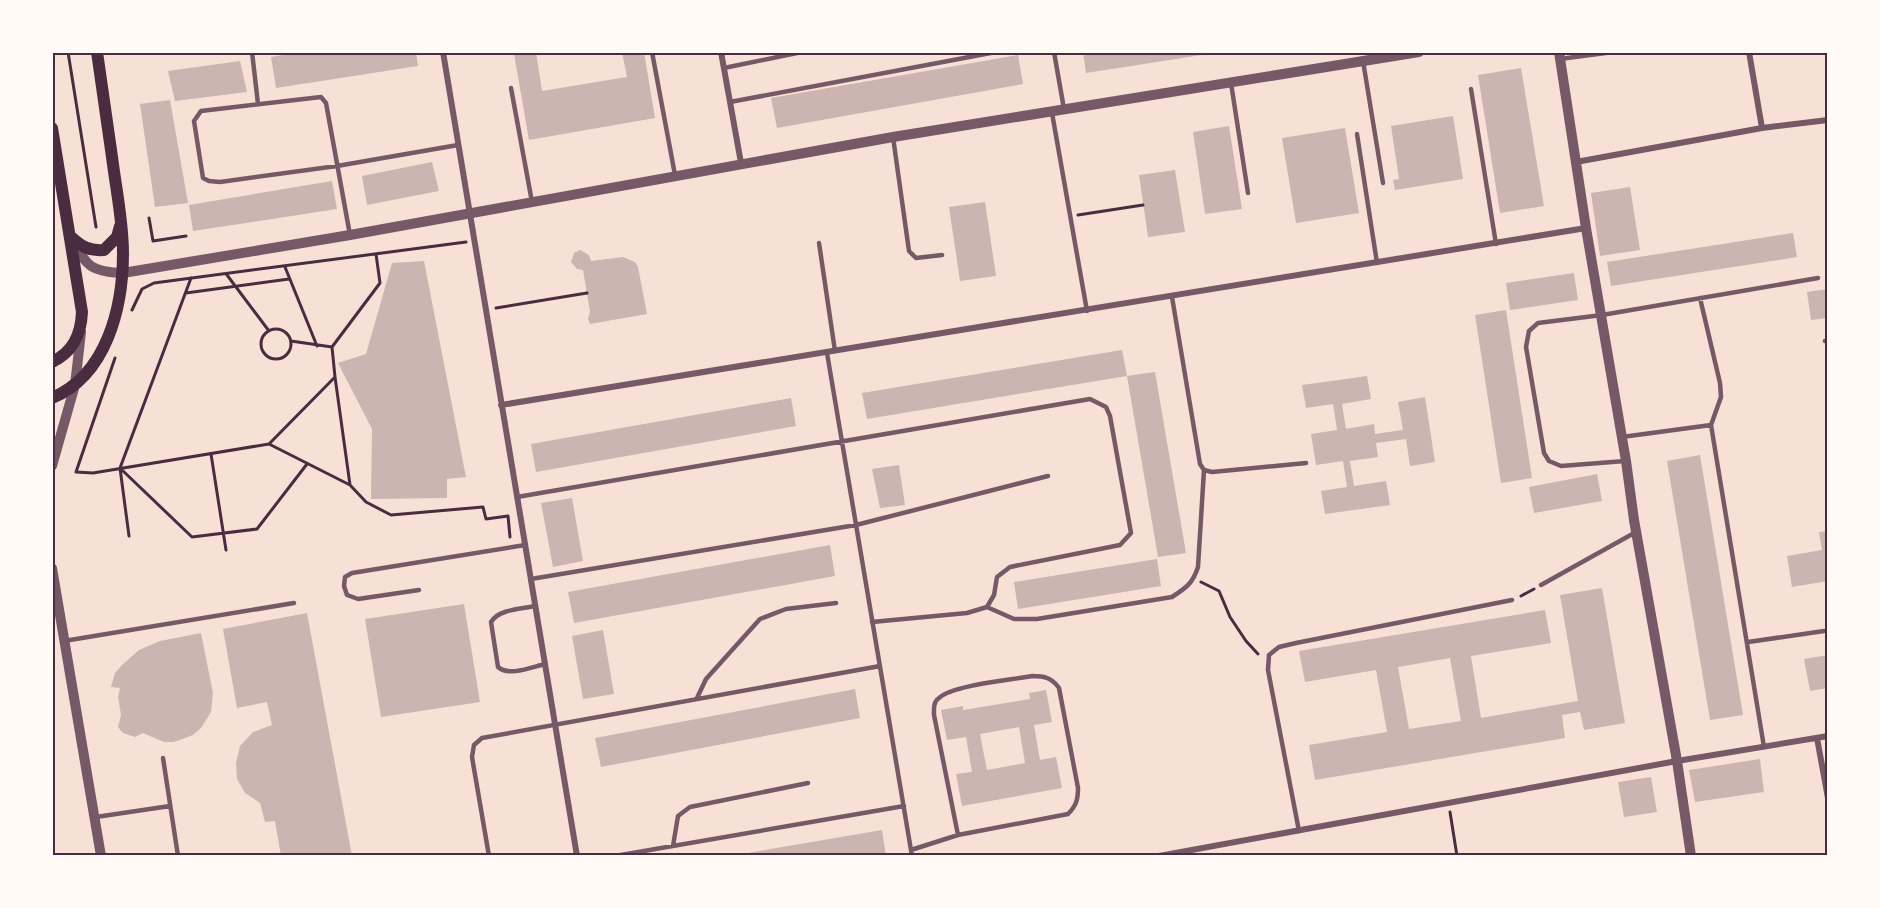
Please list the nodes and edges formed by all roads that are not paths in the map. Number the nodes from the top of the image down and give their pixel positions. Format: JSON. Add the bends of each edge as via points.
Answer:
{"nodes":[{"id":1,"x":97,"y":52,"type":"edge"},
{"id":2,"x":252,"y":52,"type":"edge"},
{"id":3,"x":443,"y":52,"type":"edge"},
{"id":4,"x":652,"y":52,"type":"edge"},
{"id":5,"x":721,"y":52,"type":"edge"},
{"id":6,"x":802,"y":52,"type":"edge"},
{"id":7,"x":996,"y":52,"type":"edge"},
{"id":8,"x":1054,"y":52,"type":"edge"},
{"id":9,"x":1419,"y":52,"type":"edge"},
{"id":10,"x":1612,"y":52,"type":"edge"},
{"id":11,"x":1749,"y":52,"type":"edge"},
{"id":12,"x":791,"y":53,"type":"edge"},
{"id":13,"x":1559,"y":56,"type":"edge"},
{"id":14,"x":1356,"y":58,"type":"edge"},
{"id":15,"x":724,"y":68,"type":"junction"},
{"id":16,"x":1231,"y":83,"type":"junction"},
{"id":17,"x":512,"y":88,"type":"dead end"},
{"id":18,"x":1471,"y":89,"type":"dead end"},
{"id":19,"x":730,"y":102,"type":"junction"},
{"id":20,"x":258,"y":104,"type":"junction"},
{"id":21,"x":1064,"y":110,"type":"junction"},
{"id":22,"x":1052,"y":111,"type":"junction"},
{"id":23,"x":1827,"y":120,"type":"edge"},
{"id":24,"x":52,"y":128,"type":"edge"},
{"id":25,"x":1762,"y":128,"type":"junction"},
{"id":26,"x":1357,"y":134,"type":"dead end"},
{"id":27,"x":893,"y":137,"type":"junction"},
{"id":28,"x":458,"y":145,"type":"junction"},
{"id":29,"x":1576,"y":162,"type":"junction"},
{"id":30,"x":741,"y":163,"type":"junction"},
{"id":31,"x":338,"y":166,"type":"junction"},
{"id":32,"x":675,"y":176,"type":"junction"},
{"id":33,"x":1383,"y":183,"type":"dead end"},
{"id":34,"x":57,"y":187,"type":"edge"},
{"id":35,"x":1248,"y":193,"type":"dead end"},
{"id":36,"x":532,"y":202,"type":"junction"},
{"id":37,"x":469,"y":213,"type":"junction"},
{"id":38,"x":121,"y":223,"type":"junction"},
{"id":39,"x":1586,"y":228,"type":"junction"},
{"id":40,"x":350,"y":235,"type":"junction"},
{"id":41,"x":71,"y":237,"type":"junction"},
{"id":42,"x":819,"y":243,"type":"dead end"},
{"id":43,"x":1496,"y":244,"type":"junction"},
{"id":44,"x":942,"y":255,"type":"dead end"},
{"id":45,"x":1377,"y":263,"type":"junction"},
{"id":46,"x":123,"y":273,"type":"junction"},
{"id":47,"x":1818,"y":278,"type":"dead end"},
{"id":48,"x":1172,"y":297,"type":"junction"},
{"id":49,"x":1700,"y":298,"type":"junction"},
{"id":50,"x":1087,"y":311,"type":"junction"},
{"id":51,"x":1602,"y":315,"type":"junction"},
{"id":52,"x":82,"y":322,"type":"junction"},
{"id":53,"x":835,"y":351,"type":"junction"},
{"id":54,"x":827,"y":353,"type":"junction"},
{"id":55,"x":52,"y":362,"type":"edge"},
{"id":56,"x":75,"y":386,"type":"junction"},
{"id":57,"x":52,"y":398,"type":"edge"},
{"id":58,"x":501,"y":405,"type":"junction"},
{"id":59,"x":1711,"y":424,"type":"junction"},
{"id":60,"x":1622,"y":437,"type":"junction"},
{"id":61,"x":842,"y":441,"type":"junction"},
{"id":62,"x":1626,"y":461,"type":"junction"},
{"id":63,"x":1306,"y":463,"type":"dead end"},
{"id":64,"x":52,"y":466,"type":"edge"},
{"id":65,"x":1204,"y":470,"type":"junction"},
{"id":66,"x":1048,"y":476,"type":"dead end"},
{"id":67,"x":517,"y":497,"type":"junction"},
{"id":68,"x":856,"y":525,"type":"junction"},
{"id":69,"x":1636,"y":532,"type":"junction"},
{"id":70,"x":525,"y":545,"type":"junction"},
{"id":71,"x":52,"y":568,"type":"edge"},
{"id":72,"x":531,"y":579,"type":"junction"},
{"id":73,"x":1541,"y":585,"type":"road end"},
{"id":74,"x":419,"y":590,"type":"dead end"},
{"id":75,"x":1512,"y":600,"type":"road end"},
{"id":76,"x":294,"y":603,"type":"dead end"},
{"id":77,"x":836,"y":603,"type":"dead end"},
{"id":78,"x":535,"y":606,"type":"junction"},
{"id":79,"x":987,"y":607,"type":"junction"},
{"id":80,"x":872,"y":622,"type":"junction"},
{"id":81,"x":1824,"y":631,"type":"dead end"},
{"id":82,"x":64,"y":641,"type":"junction"},
{"id":83,"x":1748,"y":642,"type":"junction"},
{"id":84,"x":545,"y":664,"type":"junction"},
{"id":85,"x":880,"y":666,"type":"junction"},
{"id":86,"x":697,"y":698,"type":"junction"},
{"id":87,"x":555,"y":724,"type":"junction"},
{"id":88,"x":1827,"y":736,"type":"edge"},
{"id":89,"x":1817,"y":738,"type":"junction"},
{"id":90,"x":1764,"y":747,"type":"junction"},
{"id":91,"x":163,"y":758,"type":"dead end"},
{"id":92,"x":1677,"y":761,"type":"junction"},
{"id":93,"x":808,"y":783,"type":"dead end"},
{"id":94,"x":1827,"y":798,"type":"edge"},
{"id":95,"x":170,"y":806,"type":"junction"},
{"id":96,"x":904,"y":806,"type":"junction"},
{"id":97,"x":93,"y":818,"type":"junction"},
{"id":98,"x":1299,"y":831,"type":"junction"},
{"id":99,"x":958,"y":835,"type":"junction"},
{"id":100,"x":673,"y":846,"type":"junction"},
{"id":101,"x":912,"y":853,"type":"edge"},
{"id":102,"x":1190,"y":853,"type":"edge"},
{"id":103,"x":101,"y":855,"type":"edge"},
{"id":104,"x":178,"y":855,"type":"edge"},
{"id":105,"x":489,"y":855,"type":"edge"},
{"id":106,"x":577,"y":855,"type":"edge"},
{"id":107,"x":615,"y":855,"type":"edge"},
{"id":108,"x":1160,"y":855,"type":"edge"},
{"id":109,"x":1691,"y":855,"type":"edge"}],
"edges":[{"from":1,"to":38,"type":"main road"},
{"from":2,"to":20,"type":"lane"},
{"from":3,"to":28,"type":"street"},
{"from":4,"to":32,"type":"lane"},
{"from":5,"to":15,"type":"street"},
{"from":6,"to":12,"type":"lane"},
{"from":7,"to":19,"type":"lane"},
{"from":8,"to":21,"type":"lane"},
{"from":9,"to":14,"type":"street"},
{"from":10,"to":13,"type":"lane"},
{"from":11,"to":25,"type":"street"},
{"from":12,"to":15,"type":"lane"},
{"from":13,"to":29,"type":"street"},
{"from":14,"to":16,"type":"street"},
{"from":14,"to":33,"type":"lane"},
{"from":15,"to":19,"type":"street"},
{"from":16,"to":21,"type":"street"},
{"from":16,"to":35,"type":"lane"},
{"from":17,"to":36,"type":"lane"},
{"from":18,"to":43,"type":"lane"},
{"from":19,"to":30,"type":"street"},
{"from":20,"to":31,"type":"lane","via":[[321,97],[326,103]]},
{"from":20,"to":31,"type":"lane","via":[[201,111],[194,121],[203,178],[220,182]]},
{"from":21,"to":22,"type":"street"},
{"from":22,"to":27,"type":"street"},
{"from":22,"to":50,"type":"lane"},
{"from":23,"to":25,"type":"street"},
{"from":24,"to":34,"type":"main road"},
{"from":25,"to":29,"type":"street"},
{"from":26,"to":45,"type":"lane"},
{"from":27,"to":30,"type":"street"},
{"from":27,"to":44,"type":"lane","via":[[909,251],[916,258]]},
{"from":28,"to":31,"type":"lane"},
{"from":28,"to":37,"type":"street"},
{"from":29,"to":39,"type":"street"},
{"from":30,"to":32,"type":"street"},
{"from":31,"to":40,"type":"lane"},
{"from":32,"to":36,"type":"street"},
{"from":34,"to":41,"type":"main road"},
{"from":36,"to":37,"type":"street"},
{"from":37,"to":40,"type":"street"},
{"from":37,"to":58,"type":"street"},
{"from":38,"to":41,"type":"main road","via":[[117,237],[104,250],[81,247]]},
{"from":38,"to":46,"type":"main road"},
{"from":39,"to":43,"type":"street"},
{"from":39,"to":51,"type":"street"},
{"from":40,"to":46,"type":"street"},
{"from":41,"to":46,"type":"street","via":[[95,270]]},
{"from":41,"to":52,"type":"main road"},
{"from":42,"to":53,"type":"lane"},
{"from":43,"to":45,"type":"street"},
{"from":45,"to":48,"type":"street"},
{"from":46,"to":56,"type":"main road","via":[[105,345]]},
{"from":47,"to":49,"type":"lane"},
{"from":48,"to":50,"type":"street"},
{"from":48,"to":65,"type":"lane","via":[[1192,422]]},
{"from":49,"to":51,"type":"lane"},
{"from":49,"to":59,"type":"lane","via":[[1720,383],[1721,398]]},
{"from":50,"to":53,"type":"street"},
{"from":51,"to":60,"type":"street"},
{"from":51,"to":62,"type":"lane","via":[[1538,323],[1529,331],[1527,347],[1544,453],[1549,461],[1561,466]]},
{"from":52,"to":55,"type":"main road","via":[[72,348]]},
{"from":52,"to":56,"type":"street"},
{"from":53,"to":54,"type":"street"},
{"from":54,"to":58,"type":"street"},
{"from":54,"to":61,"type":"lane"},
{"from":56,"to":57,"type":"main road"},
{"from":56,"to":64,"type":"street"},
{"from":58,"to":67,"type":"street"},
{"from":59,"to":60,"type":"lane"},
{"from":59,"to":83,"type":"lane"},
{"from":60,"to":62,"type":"street"},
{"from":61,"to":67,"type":"lane"},
{"from":61,"to":68,"type":"lane"},
{"from":61,"to":79,"type":"lane","via":[[1090,399],[1106,407],[1131,533],[1120,545],[1010,567],[997,577]]},
{"from":62,"to":69,"type":"street"},
{"from":63,"to":65,"type":"lane"},
{"from":65,"to":79,"type":"lane","via":[[1197,567],[1189,587],[1172,597],[1036,619],[1014,620]]},
{"from":66,"to":68,"type":"lane"},
{"from":67,"to":70,"type":"street"},
{"from":68,"to":72,"type":"lane"},
{"from":68,"to":80,"type":"lane"},
{"from":69,"to":73,"type":"lane"},
{"from":69,"to":92,"type":"street"},
{"from":70,"to":72,"type":"street"},
{"from":70,"to":74,"type":"lane","via":[[352,573],[345,578],[344,586],[347,595],[358,599]]},
{"from":71,"to":82,"type":"street"},
{"from":72,"to":78,"type":"street"},
{"from":75,"to":98,"type":"lane","via":[[1296,643],[1279,647],[1269,655],[1268,670]]},
{"from":76,"to":82,"type":"lane"},
{"from":77,"to":86,"type":"lane","via":[[786,609],[760,619],[706,679]]},
{"from":78,"to":84,"type":"street"},
{"from":78,"to":84,"type":"lane","via":[[494,616],[491,622],[498,667],[509,672]]},
{"from":79,"to":80,"type":"lane","via":[[967,613]]},
{"from":80,"to":85,"type":"lane"},
{"from":81,"to":83,"type":"lane"},
{"from":82,"to":97,"type":"street"},
{"from":83,"to":90,"type":"lane"},
{"from":84,"to":87,"type":"street"},
{"from":85,"to":86,"type":"lane"},
{"from":85,"to":96,"type":"lane"},
{"from":86,"to":87,"type":"lane"},
{"from":87,"to":105,"type":"lane","via":[[482,738],[474,746],[472,757]]},
{"from":87,"to":106,"type":"street"},
{"from":88,"to":89,"type":"street"},
{"from":89,"to":90,"type":"street"},
{"from":89,"to":94,"type":"street"},
{"from":90,"to":92,"type":"street"},
{"from":91,"to":95,"type":"lane"},
{"from":92,"to":98,"type":"street"},
{"from":92,"to":109,"type":"street"},
{"from":93,"to":100,"type":"lane","via":[[690,807],[678,816]]},
{"from":95,"to":97,"type":"lane"},
{"from":95,"to":104,"type":"lane"},
{"from":96,"to":100,"type":"lane"},
{"from":96,"to":101,"type":"lane"},
{"from":97,"to":103,"type":"street"},
{"from":98,"to":102,"type":"street"},
{"from":99,"to":99,"type":"lane","via":[[1068,814],[1074,808],[1077,788],[1059,688],[1053,680],[1032,676],[953,690],[934,703]]},
{"from":99,"to":101,"type":"lane"},
{"from":100,"to":107,"type":"lane"},
{"from":102,"to":108,"type":"street"}]}
